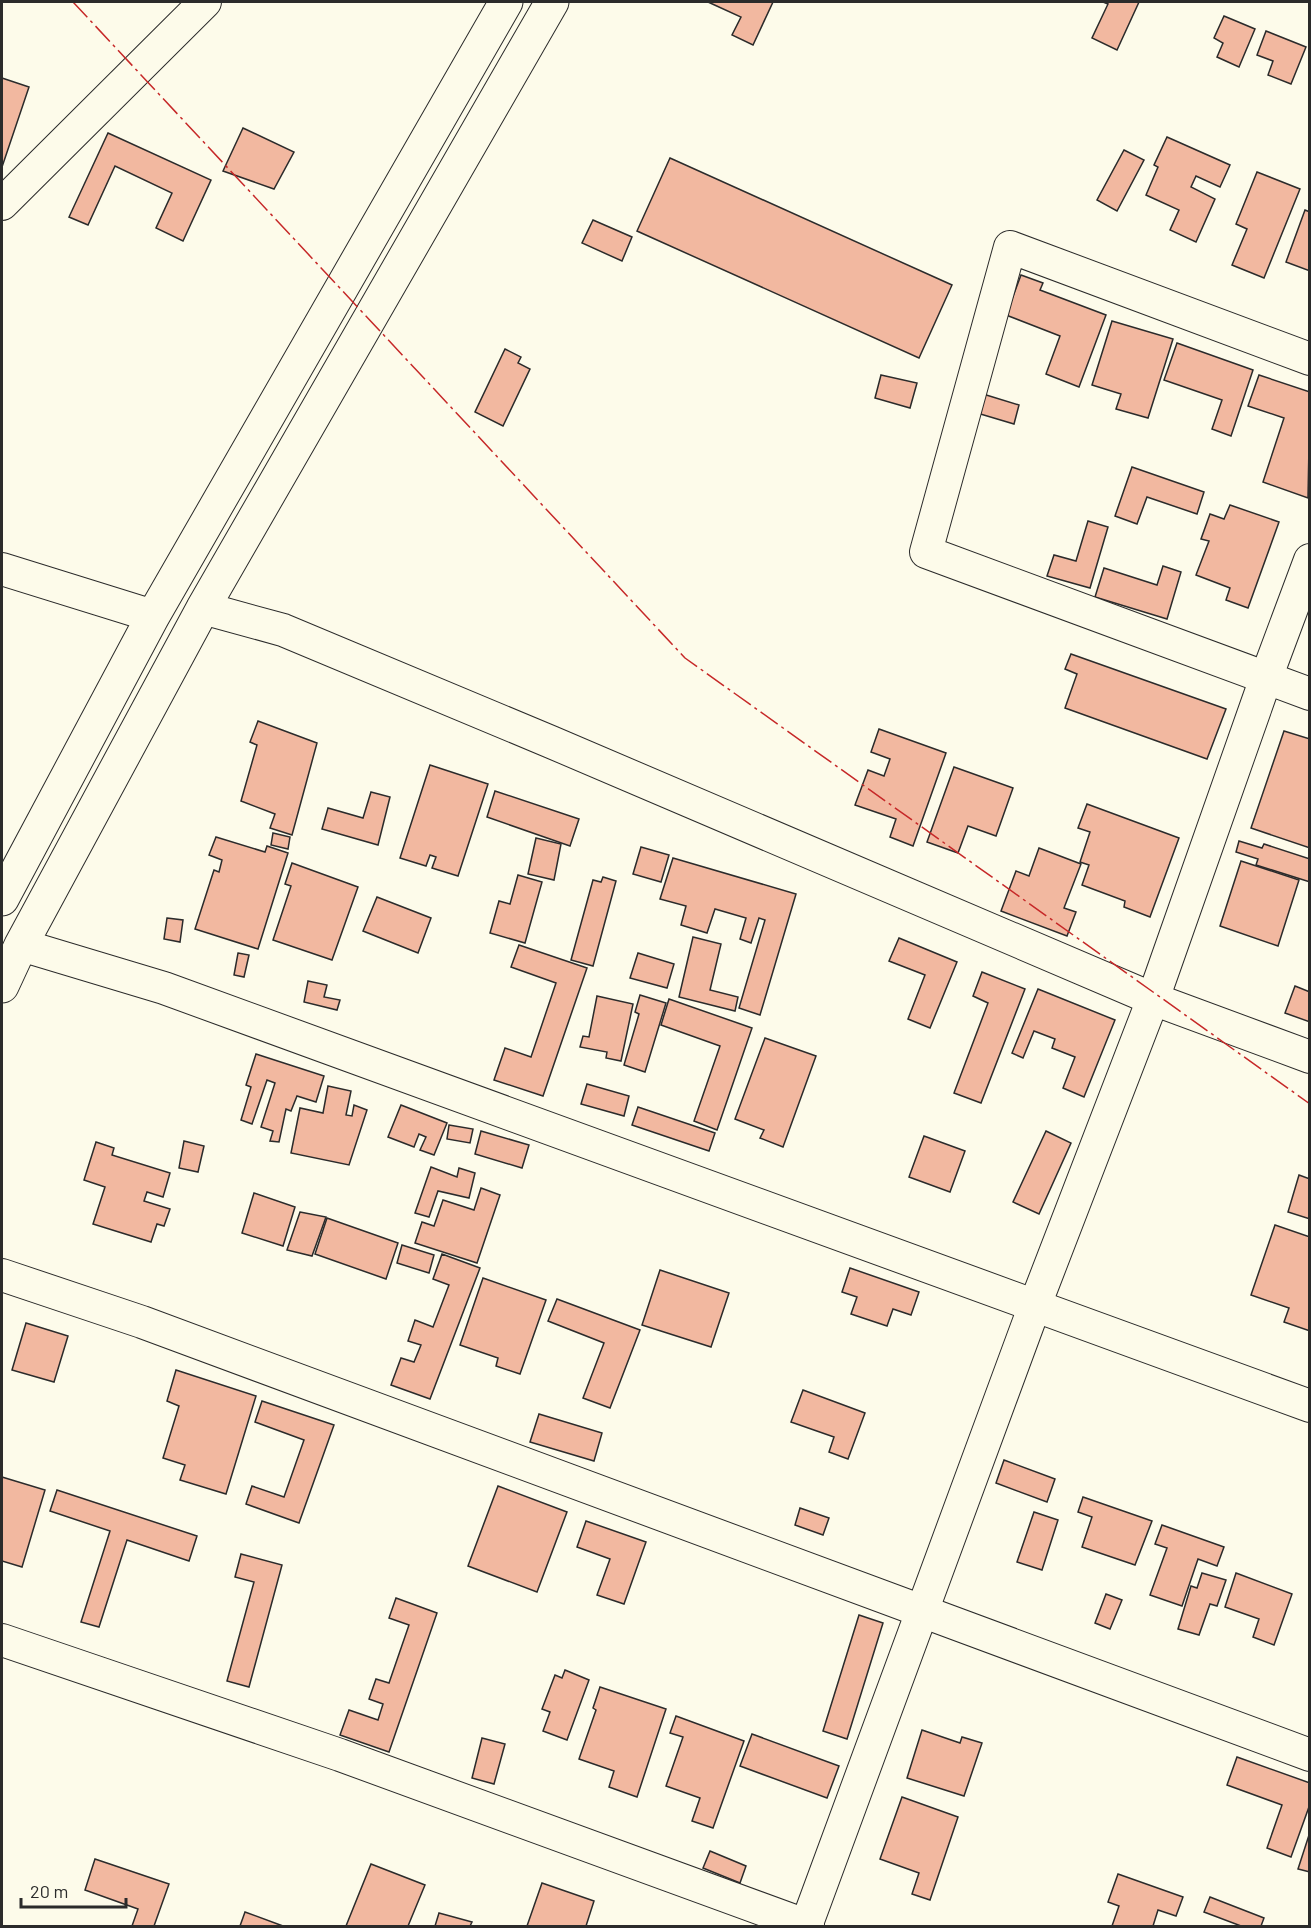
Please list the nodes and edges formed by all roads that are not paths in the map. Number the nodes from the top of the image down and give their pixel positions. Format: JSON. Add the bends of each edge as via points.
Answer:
{"nodes":[{"id":1,"x":206,"y":2,"type":"edge"},
{"id":2,"x":506,"y":2,"type":"edge"},
{"id":3,"x":552,"y":2,"type":"edge"},
{"id":4,"x":2,"y":204,"type":"edge"},
{"id":5,"x":1310,"y":359,"type":"edge"},
{"id":6,"x":1310,"y":560,"type":"edge"},
{"id":7,"x":2,"y":570,"type":"edge"},
{"id":8,"x":203,"y":608,"type":"junction"},
{"id":9,"x":153,"y":616,"type":"junction"},
{"id":10,"x":1266,"y":678,"type":"junction"},
{"id":11,"x":1310,"y":694,"type":"edge"},
{"id":12,"x":2,"y":899,"type":"edge"},
{"id":13,"x":21,"y":945,"type":"junction"},
{"id":14,"x":2,"y":986,"type":"edge"},
{"id":15,"x":1153,"y":999,"type":"junction"},
{"id":16,"x":1310,"y":1057,"type":"edge"},
{"id":17,"x":2,"y":1275,"type":"edge"},
{"id":18,"x":1035,"y":1305,"type":"junction"},
{"id":19,"x":1310,"y":1406,"type":"edge"},
{"id":20,"x":922,"y":1611,"type":"junction"},
{"id":21,"x":2,"y":1640,"type":"edge"},
{"id":22,"x":1310,"y":1755,"type":"edge"},
{"id":23,"x":807,"y":1926,"type":"edge"}],
"edges":[{"from":1,"to":4,"type":"street"},
{"from":2,"to":9,"type":"street"},
{"from":3,"to":8,"type":"street"},
{"from":5,"to":10,"type":"street","via":[[1010,247],[926,552]]},
{"from":6,"to":10,"type":"street"},
{"from":7,"to":9,"type":"street"},
{"from":8,"to":13,"type":"street"},
{"from":8,"to":15,"type":"street","via":[[283,630]]},
{"from":9,"to":12,"type":"street"},
{"from":10,"to":11,"type":"street"},
{"from":10,"to":15,"type":"street"},
{"from":13,"to":14,"type":"street"},
{"from":13,"to":18,"type":"street","via":[[164,988]]},
{"from":15,"to":16,"type":"street"},
{"from":15,"to":18,"type":"street"},
{"from":17,"to":20,"type":"street","via":[[142,1322]]},
{"from":18,"to":19,"type":"street"},
{"from":18,"to":20,"type":"street"},
{"from":20,"to":22,"type":"street"},
{"from":20,"to":23,"type":"street"},
{"from":21,"to":23,"type":"street","via":[[340,1755]]}]}
